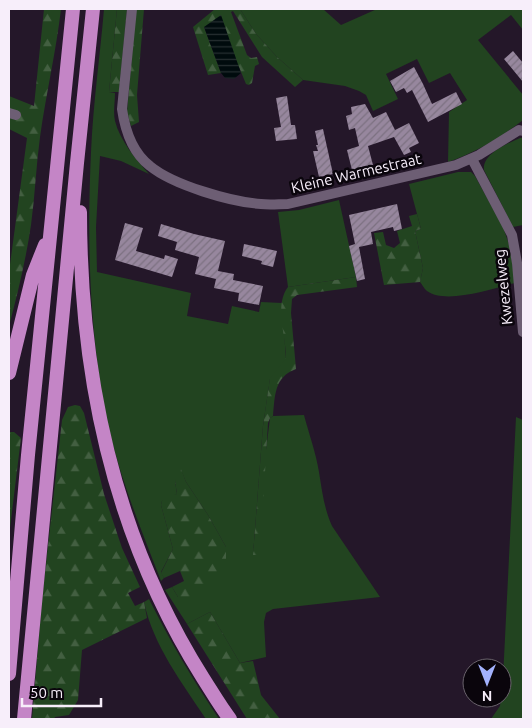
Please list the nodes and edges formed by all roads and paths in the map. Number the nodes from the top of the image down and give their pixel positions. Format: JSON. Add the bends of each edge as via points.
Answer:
{"nodes":[{"id":1,"x":72,"y":9,"type":"edge"},
{"id":2,"x":93,"y":9,"type":"edge"},
{"id":3,"x":132,"y":9,"type":"edge"},
{"id":4,"x":82,"y":129,"type":"junction"},
{"id":5,"x":522,"y":129,"type":"edge"},
{"id":6,"x":472,"y":159,"type":"junction"},
{"id":7,"x":51,"y":228,"type":"junction"},
{"id":8,"x":523,"y":332,"type":"edge"},
{"id":9,"x":9,"y":373,"type":"edge"},
{"id":10,"x":9,"y":674,"type":"edge"},
{"id":11,"x":24,"y":719,"type":"edge"},
{"id":12,"x":230,"y":719,"type":"edge"}],
"edges":[{"from":1,"to":7,"type":"highway"},
{"from":2,"to":4,"type":"highway"},
{"from":3,"to":6,"type":"street","name":"Kleine Warmestraat","via":[[122,109],[124,125],[149,166],[176,182],[247,202],[288,204]]},
{"from":4,"to":11,"type":"highway"},
{"from":4,"to":12,"type":"highway","via":[[80,231],[84,303],[93,383],[109,461],[127,522],[151,583],[189,656]]},
{"from":5,"to":6,"type":"street","name":"Kleine Warmestraat"},
{"from":6,"to":8,"type":"street","name":"Kwezelweg","via":[[512,235],[518,263]]},
{"from":7,"to":9,"type":"highway","via":[[33,275]]},
{"from":7,"to":10,"type":"highway"}]}
